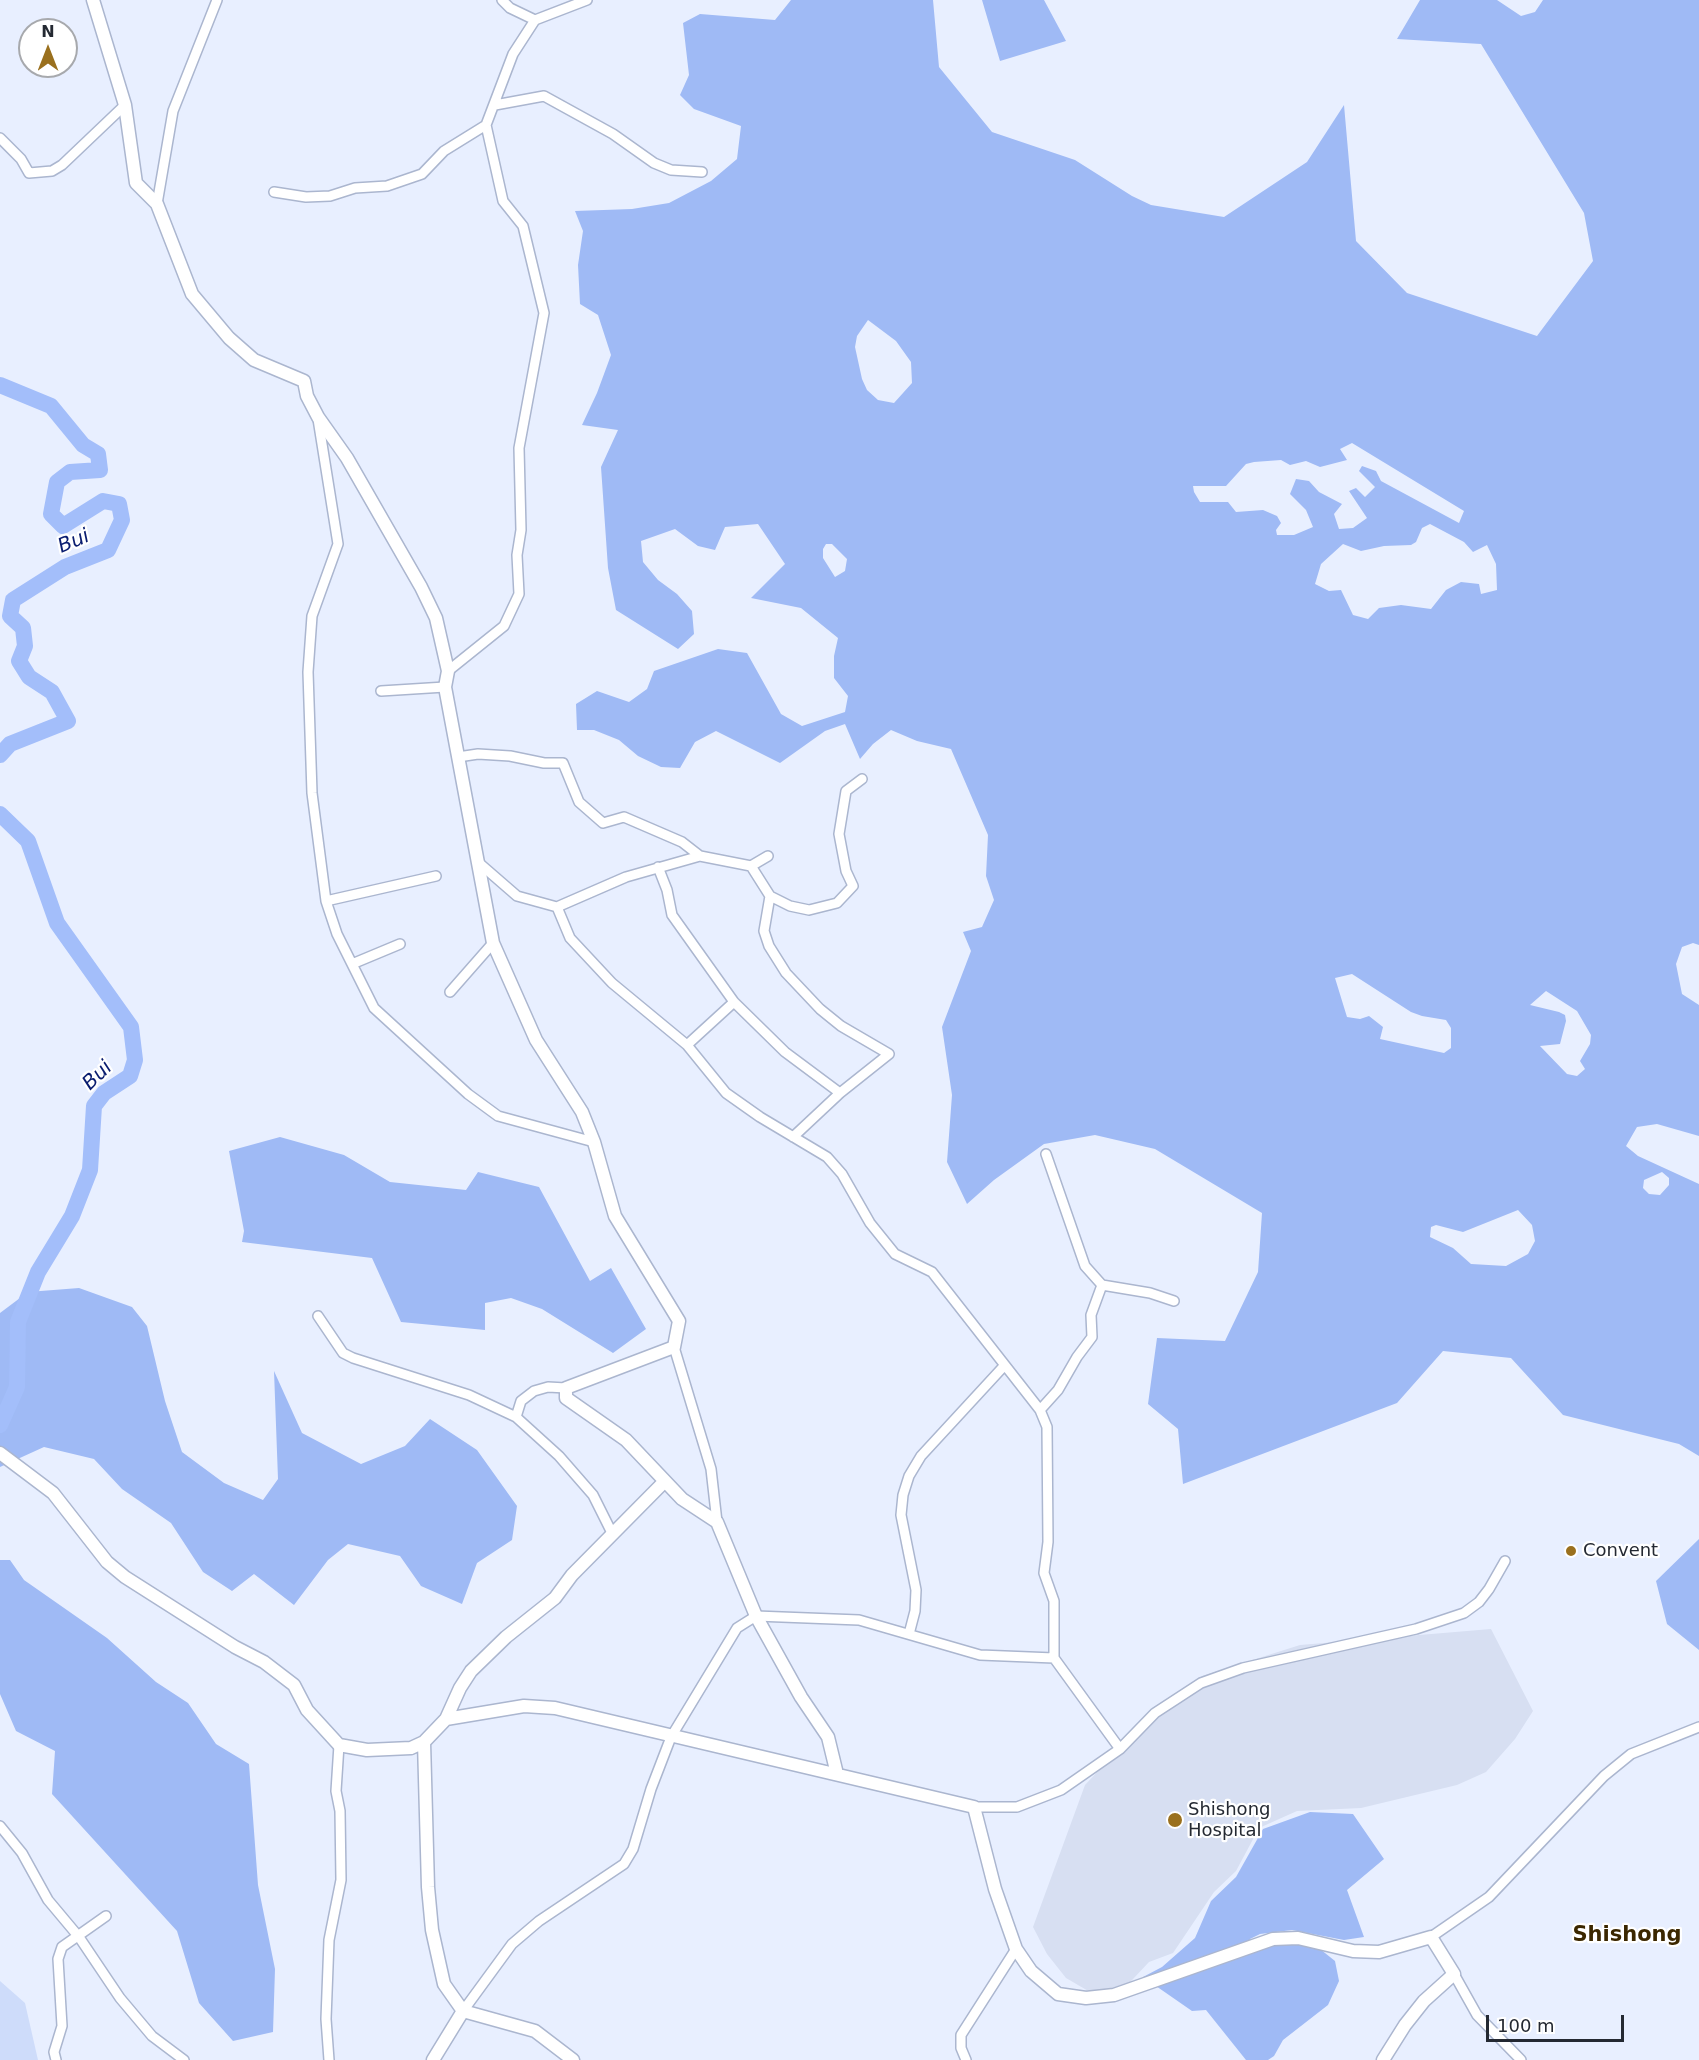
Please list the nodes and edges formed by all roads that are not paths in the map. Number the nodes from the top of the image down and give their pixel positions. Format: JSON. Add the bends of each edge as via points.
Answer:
{"nodes":[{"id":1,"x":93,"y":0,"type":"edge"},
{"id":2,"x":217,"y":0,"type":"edge"},
{"id":3,"x":502,"y":0,"type":"edge"},
{"id":4,"x":587,"y":0,"type":"edge"},
{"id":5,"x":536,"y":20,"type":"junction"},
{"id":6,"x":125,"y":105,"type":"junction"},
{"id":7,"x":495,"y":105,"type":"junction"},
{"id":8,"x":486,"y":125,"type":"junction"},
{"id":9,"x":0,"y":138,"type":"edge"},
{"id":10,"x":702,"y":172,"type":"dead end"},
{"id":11,"x":274,"y":192,"type":"dead end"},
{"id":12,"x":157,"y":204,"type":"junction"},
{"id":13,"x":318,"y":417,"type":"junction"},
{"id":14,"x":448,"y":671,"type":"junction"},
{"id":15,"x":445,"y":687,"type":"junction"},
{"id":16,"x":381,"y":692,"type":"dead end"},
{"id":17,"x":458,"y":757,"type":"junction"},
{"id":18,"x":862,"y":779,"type":"dead end"},
{"id":19,"x":699,"y":856,"type":"junction"},
{"id":20,"x":768,"y":856,"type":"dead end"},
{"id":21,"x":479,"y":863,"type":"junction"},
{"id":22,"x":751,"y":866,"type":"junction"},
{"id":23,"x":658,"y":867,"type":"junction"},
{"id":24,"x":436,"y":876,"type":"dead end"},
{"id":25,"x":770,"y":896,"type":"junction"},
{"id":26,"x":326,"y":901,"type":"junction"},
{"id":27,"x":557,"y":907,"type":"junction"},
{"id":28,"x":494,"y":943,"type":"junction"},
{"id":29,"x":400,"y":944,"type":"dead end"},
{"id":30,"x":352,"y":964,"type":"junction"},
{"id":31,"x":450,"y":992,"type":"dead end"},
{"id":32,"x":734,"y":1002,"type":"junction"},
{"id":33,"x":687,"y":1045,"type":"junction"},
{"id":34,"x":840,"y":1093,"type":"junction"},
{"id":35,"x":793,"y":1137,"type":"junction"},
{"id":36,"x":594,"y":1142,"type":"junction"},
{"id":37,"x":1046,"y":1154,"type":"dead end"},
{"id":38,"x":1102,"y":1285,"type":"junction"},
{"id":39,"x":1174,"y":1301,"type":"dead end"},
{"id":40,"x":318,"y":1316,"type":"dead end"},
{"id":41,"x":674,"y":1347,"type":"junction"},
{"id":42,"x":1004,"y":1366,"type":"junction"},
{"id":43,"x":566,"y":1388,"type":"junction"},
{"id":44,"x":1040,"y":1410,"type":"junction"},
{"id":45,"x":516,"y":1417,"type":"junction"},
{"id":46,"x":0,"y":1453,"type":"edge"},
{"id":47,"x":664,"y":1482,"type":"junction"},
{"id":48,"x":717,"y":1522,"type":"junction"},
{"id":49,"x":612,"y":1533,"type":"junction"},
{"id":50,"x":1505,"y":1561,"type":"dead end"},
{"id":51,"x":756,"y":1616,"type":"junction"},
{"id":52,"x":909,"y":1634,"type":"junction"},
{"id":53,"x":1054,"y":1658,"type":"junction"},
{"id":54,"x":446,"y":1719,"type":"junction"},
{"id":55,"x":1699,"y":1727,"type":"edge"},
{"id":56,"x":671,"y":1737,"type":"junction"},
{"id":57,"x":424,"y":1742,"type":"junction"},
{"id":58,"x":339,"y":1745,"type":"junction"},
{"id":59,"x":1120,"y":1749,"type":"junction"},
{"id":60,"x":837,"y":1774,"type":"junction"},
{"id":61,"x":974,"y":1807,"type":"junction"},
{"id":62,"x":0,"y":1826,"type":"edge"},
{"id":63,"x":106,"y":1916,"type":"dead end"},
{"id":64,"x":79,"y":1937,"type":"junction"},
{"id":65,"x":1431,"y":1937,"type":"junction"},
{"id":66,"x":1016,"y":1949,"type":"junction"},
{"id":67,"x":1454,"y":1974,"type":"junction"},
{"id":68,"x":463,"y":2011,"type":"junction"},
{"id":69,"x":56,"y":2060,"type":"edge"},
{"id":70,"x":184,"y":2060,"type":"edge"},
{"id":71,"x":329,"y":2060,"type":"edge"},
{"id":72,"x":433,"y":2060,"type":"edge"},
{"id":73,"x":573,"y":2060,"type":"edge"},
{"id":74,"x":966,"y":2060,"type":"edge"},
{"id":75,"x":1383,"y":2060,"type":"edge"},
{"id":76,"x":1521,"y":2060,"type":"edge"}],
"edges":[{"from":1,"to":6,"type":"street"},
{"from":2,"to":12,"type":"street","via":[[173,111]]},
{"from":3,"to":5,"type":"street"},
{"from":4,"to":5,"type":"street"},
{"from":5,"to":7,"type":"street","via":[[513,54]]},
{"from":6,"to":9,"type":"street","via":[[52,171],[28,173],[21,159]]},
{"from":6,"to":12,"type":"street","via":[[136,183]]},
{"from":7,"to":8,"type":"street"},
{"from":7,"to":10,"type":"street","via":[[544,96],[613,134],[654,163],[686,173]]},
{"from":8,"to":11,"type":"street","via":[[444,151],[422,174],[387,186],[355,188],[330,196]]},
{"from":8,"to":14,"type":"street","via":[[503,201],[523,226],[544,313],[519,448],[519,594],[504,626]]},
{"from":12,"to":13,"type":"street","via":[[192,294],[229,338],[254,360],[304,381]]},
{"from":13,"to":14,"type":"street","via":[[347,458],[421,587],[436,618]]},
{"from":13,"to":26,"type":"street","via":[[338,544],[312,616],[308,672],[312,793]]},
{"from":14,"to":15,"type":"street"},
{"from":15,"to":16,"type":"street"},
{"from":15,"to":17,"type":"street"},
{"from":17,"to":19,"type":"street","via":[[478,754],[563,763],[579,802],[603,823],[624,817],[682,842]]},
{"from":17,"to":21,"type":"street"},
{"from":18,"to":25,"type":"street","via":[[846,790],[839,834],[846,871],[854,886],[849,893],[833,905],[809,910]]},
{"from":19,"to":22,"type":"street"},
{"from":19,"to":23,"type":"street"},
{"from":20,"to":22,"type":"street"},
{"from":21,"to":27,"type":"street","via":[[517,896]]},
{"from":21,"to":28,"type":"street"},
{"from":22,"to":25,"type":"street"},
{"from":23,"to":27,"type":"street"},
{"from":23,"to":32,"type":"street","via":[[672,915]]},
{"from":24,"to":26,"type":"street"},
{"from":25,"to":34,"type":"street","via":[[764,931],[786,973],[820,1009],[889,1054]]},
{"from":26,"to":30,"type":"street"},
{"from":27,"to":33,"type":"street","via":[[577,946],[612,983]]},
{"from":28,"to":31,"type":"street"},
{"from":28,"to":36,"type":"street","via":[[536,1040],[582,1112]]},
{"from":29,"to":30,"type":"street"},
{"from":30,"to":36,"type":"street","via":[[374,1008],[468,1094],[498,1116]]},
{"from":32,"to":33,"type":"street"},
{"from":32,"to":34,"type":"street","via":[[785,1052]]},
{"from":33,"to":35,"type":"street","via":[[726,1093]]},
{"from":34,"to":35,"type":"street"},
{"from":35,"to":42,"type":"street","via":[[827,1157],[895,1254],[932,1272]]},
{"from":36,"to":41,"type":"street","via":[[615,1216],[679,1321]]},
{"from":37,"to":38,"type":"street","via":[[1085,1266]]},
{"from":38,"to":39,"type":"street"},
{"from":38,"to":44,"type":"street","via":[[1091,1315],[1092,1337],[1058,1390]]},
{"from":40,"to":45,"type":"street","via":[[343,1353],[469,1395]]},
{"from":41,"to":43,"type":"street"},
{"from":41,"to":48,"type":"street","via":[[711,1469]]},
{"from":42,"to":44,"type":"street"},
{"from":42,"to":52,"type":"street","via":[[921,1456],[909,1476],[901,1515],[916,1590]]},
{"from":43,"to":45,"type":"street","via":[[534,1391],[521,1401]]},
{"from":43,"to":47,"type":"street","via":[[566,1398],[626,1440]]},
{"from":44,"to":53,"type":"street","via":[[1047,1427],[1048,1542],[1044,1572],[1054,1601]]},
{"from":45,"to":49,"type":"street","via":[[559,1456],[593,1495]]},
{"from":46,"to":58,"type":"street","via":[[53,1493],[107,1562],[125,1577],[264,1662],[294,1685],[307,1710]]},
{"from":47,"to":48,"type":"street"},
{"from":47,"to":49,"type":"street"},
{"from":48,"to":51,"type":"street"},
{"from":49,"to":54,"type":"street","via":[[555,1598],[471,1671]]},
{"from":50,"to":59,"type":"street","via":[[1484,1595],[1464,1613],[1416,1629],[1244,1668],[1201,1683],[1155,1713]]},
{"from":51,"to":52,"type":"street","via":[[859,1620]]},
{"from":51,"to":56,"type":"street","via":[[737,1628]]},
{"from":51,"to":60,"type":"street","via":[[828,1737]]},
{"from":52,"to":53,"type":"street","via":[[980,1655]]},
{"from":53,"to":59,"type":"street"},
{"from":54,"to":56,"type":"street","via":[[524,1706],[555,1708]]},
{"from":54,"to":57,"type":"street"},
{"from":55,"to":65,"type":"street","via":[[1631,1754],[1604,1776],[1489,1897]]},
{"from":56,"to":60,"type":"street"},
{"from":56,"to":68,"type":"street","via":[[633,1849],[624,1864],[539,1921],[512,1944]]},
{"from":57,"to":58,"type":"street","via":[[393,1750]]},
{"from":57,"to":68,"type":"street","via":[[432,1930],[444,1984]]},
{"from":58,"to":71,"type":"street","via":[[336,1791],[341,1880],[329,1940]]},
{"from":59,"to":61,"type":"street","via":[[1061,1790],[1017,1807]]},
{"from":60,"to":61,"type":"street"},
{"from":61,"to":66,"type":"street","via":[[995,1889]]},
{"from":62,"to":64,"type":"street","via":[[22,1853],[48,1900]]},
{"from":63,"to":64,"type":"street"},
{"from":64,"to":69,"type":"street","via":[[62,1947],[58,1959],[62,2026],[54,2052]]},
{"from":64,"to":70,"type":"street","via":[[120,1998],[152,2036]]},
{"from":65,"to":66,"type":"street","via":[[1379,1952],[1353,1951],[1298,1938],[1273,1939],[1114,1995],[1086,1998],[1058,1994],[1031,1971]]},
{"from":65,"to":67,"type":"street"},
{"from":66,"to":74,"type":"street","via":[[962,2035],[961,2048]]},
{"from":67,"to":75,"type":"street","via":[[1424,2001]]},
{"from":67,"to":76,"type":"street","via":[[1477,2015]]},
{"from":68,"to":72,"type":"street"},
{"from":68,"to":73,"type":"street","via":[[535,2031]]}]}
